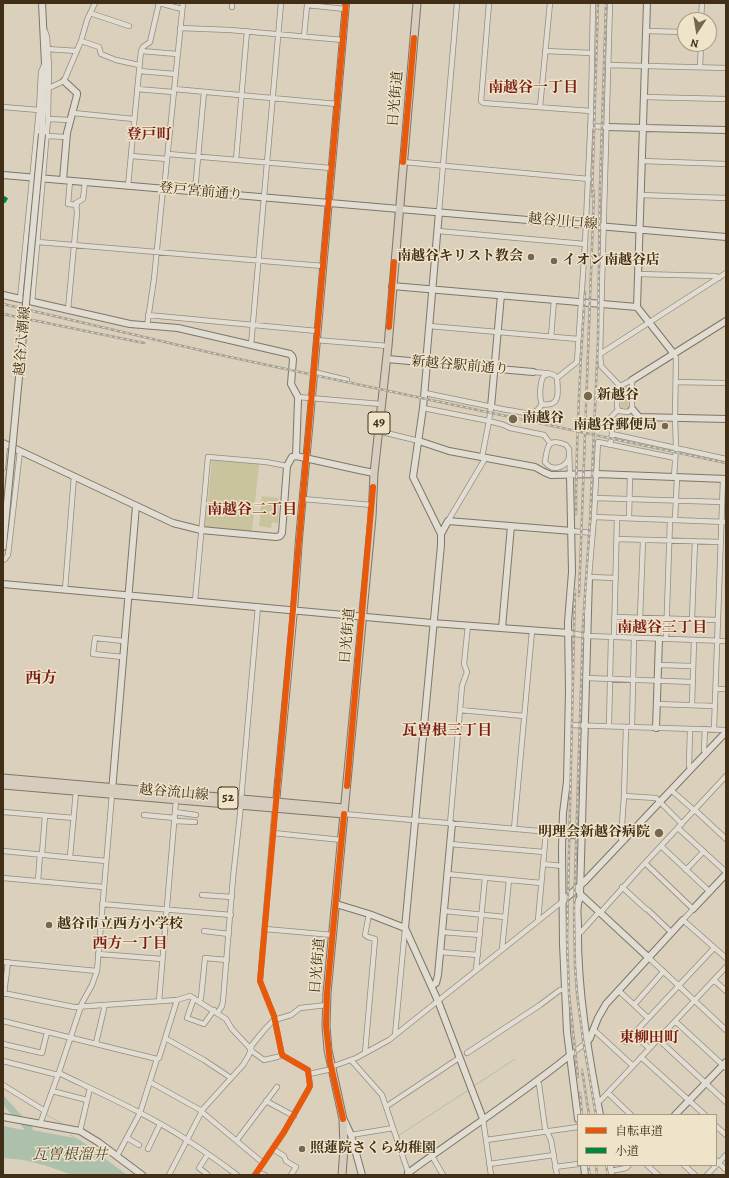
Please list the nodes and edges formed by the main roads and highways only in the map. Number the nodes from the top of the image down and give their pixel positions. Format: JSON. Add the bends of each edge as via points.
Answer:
{"nodes":[{"id":1,"x":417,"y":3,"type":"edge"},
{"id":2,"x":3,"y":778,"type":"edge"},
{"id":3,"x":3,"y":785,"type":"edge"},
{"id":4,"x":112,"y":791,"type":"junction"},
{"id":5,"x":241,"y":802,"type":"junction"},
{"id":6,"x":344,"y":811,"type":"junction"},
{"id":7,"x":342,"y":1175,"type":"edge"}],
"edges":[{"from":1,"to":6,"type":"main road","name":"日光街道","number":"49","via":[[387,359],[374,473]]},
{"from":2,"to":4,"type":"main road","name":"越谷流山線","number":"52"},
{"from":3,"to":4,"type":"main road","name":"越谷流山線","number":"52"},
{"from":4,"to":5,"type":"main road","name":"越谷流山線","number":"52","via":[[176,800]]},
{"from":4,"to":5,"type":"main road","name":"越谷流山線","number":"52","via":[[178,793]]},
{"from":5,"to":6,"type":"main road","name":"越谷流山線","number":"52"},
{"from":6,"to":7,"type":"main road","name":"日光街道","number":"49","via":[[327,1006],[327,1039],[331,1068],[344,1119]]}]}
